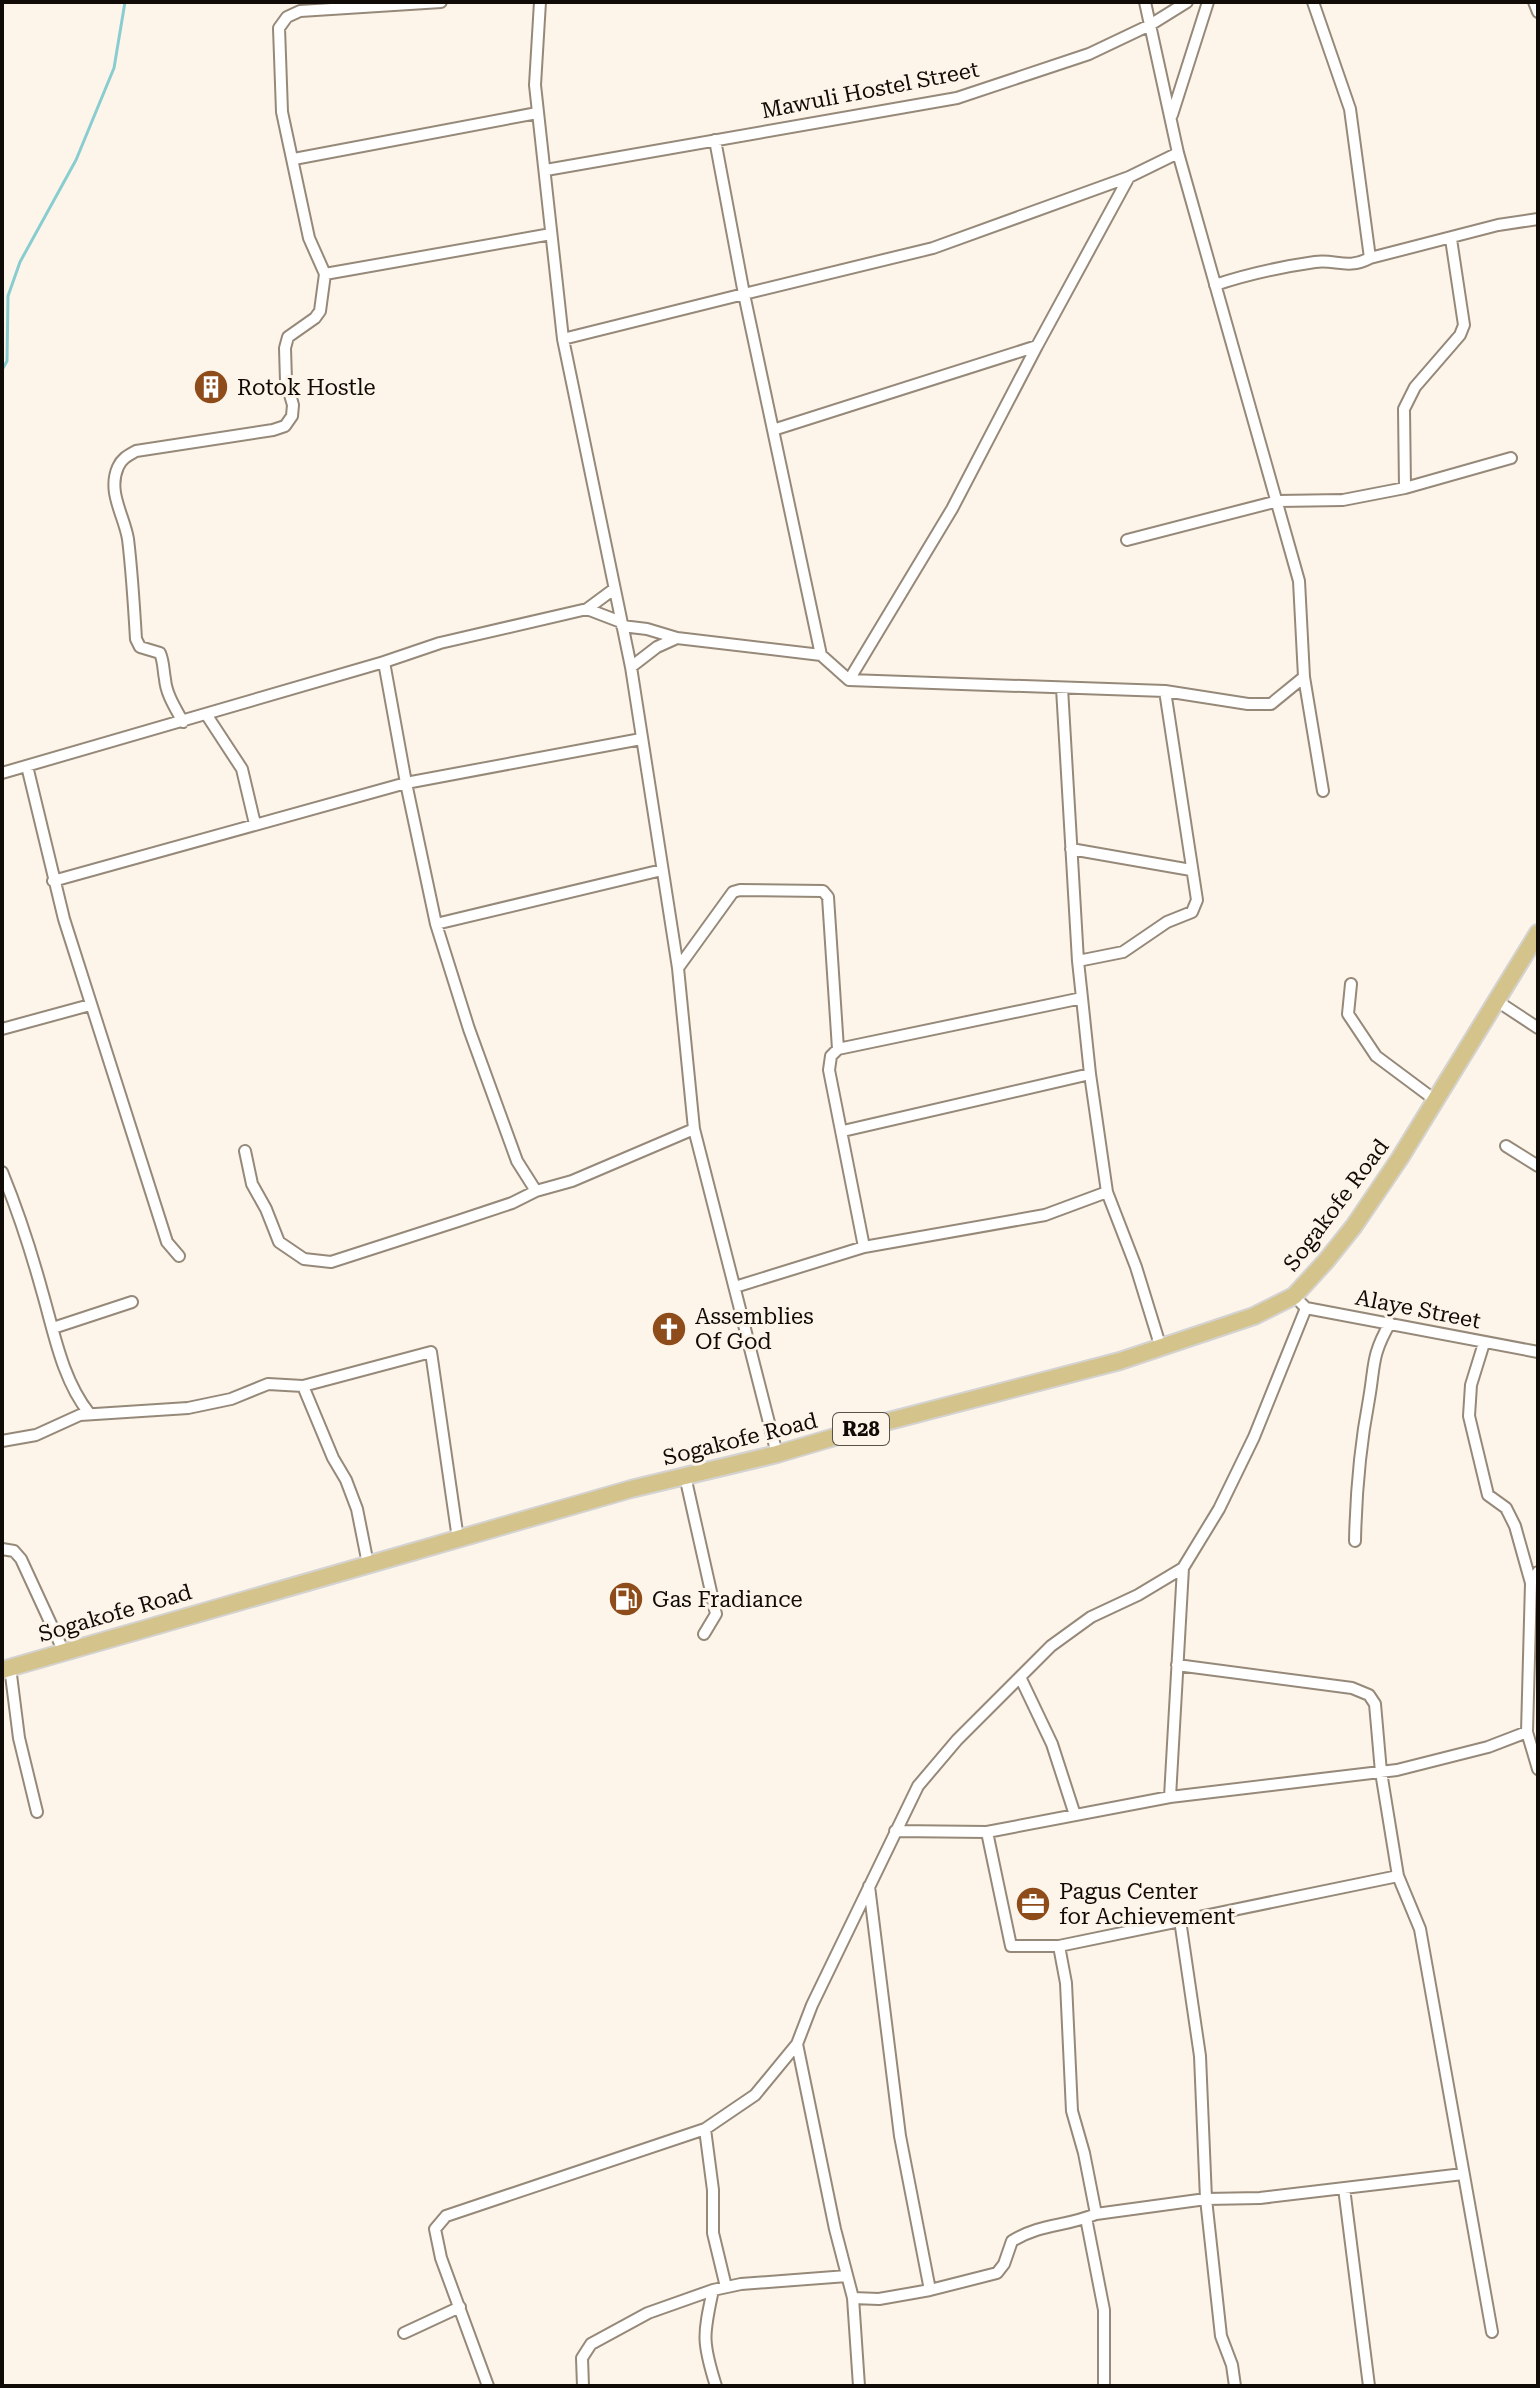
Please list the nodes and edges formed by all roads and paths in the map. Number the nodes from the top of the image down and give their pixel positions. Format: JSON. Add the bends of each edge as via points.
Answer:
{"nodes":[{"id":1,"x":441,"y":2,"type":"edge"},
{"id":2,"x":540,"y":2,"type":"edge"},
{"id":3,"x":1145,"y":2,"type":"edge"},
{"id":4,"x":1187,"y":2,"type":"edge"},
{"id":5,"x":1208,"y":2,"type":"edge"},
{"id":6,"x":1313,"y":2,"type":"edge"},
{"id":7,"x":1534,"y":2,"type":"edge"},
{"id":8,"x":1538,"y":12,"type":"edge"},
{"id":9,"x":1150,"y":25,"type":"junction"},
{"id":10,"x":537,"y":113,"type":"junction"},
{"id":11,"x":1171,"y":118,"type":"junction"},
{"id":12,"x":715,"y":140,"type":"junction"},
{"id":13,"x":1178,"y":153,"type":"junction"},
{"id":14,"x":294,"y":159,"type":"junction"},
{"id":15,"x":546,"y":170,"type":"junction"},
{"id":16,"x":1129,"y":177,"type":"junction"},
{"id":17,"x":1538,"y":219,"type":"edge"},
{"id":18,"x":551,"y":234,"type":"junction"},
{"id":19,"x":1451,"y":239,"type":"junction"},
{"id":20,"x":1370,"y":258,"type":"junction"},
{"id":21,"x":325,"y":274,"type":"junction"},
{"id":22,"x":1215,"y":285,"type":"junction"},
{"id":23,"x":744,"y":294,"type":"junction"},
{"id":24,"x":563,"y":339,"type":"junction"},
{"id":25,"x":1037,"y":346,"type":"junction"},
{"id":26,"x":773,"y":430,"type":"junction"},
{"id":27,"x":1511,"y":458,"type":"dead end"},
{"id":28,"x":1405,"y":488,"type":"junction"},
{"id":29,"x":1278,"y":501,"type":"junction"},
{"id":30,"x":1127,"y":540,"type":"dead end"},
{"id":31,"x":614,"y":589,"type":"junction"},
{"id":32,"x":587,"y":609,"type":"junction"},
{"id":33,"x":621,"y":624,"type":"junction"},
{"id":34,"x":677,"y":638,"type":"junction"},
{"id":35,"x":821,"y":655,"type":"junction"},
{"id":36,"x":384,"y":662,"type":"junction"},
{"id":37,"x":631,"y":667,"type":"junction"},
{"id":38,"x":1304,"y":677,"type":"junction"},
{"id":39,"x":849,"y":680,"type":"junction"},
{"id":40,"x":1062,"y":688,"type":"junction"},
{"id":41,"x":1165,"y":691,"type":"junction"},
{"id":42,"x":206,"y":714,"type":"junction"},
{"id":43,"x":183,"y":722,"type":"junction"},
{"id":44,"x":641,"y":739,"type":"junction"},
{"id":45,"x":27,"y":766,"type":"junction"},
{"id":46,"x":2,"y":773,"type":"edge"},
{"id":47,"x":406,"y":783,"type":"junction"},
{"id":48,"x":1323,"y":791,"type":"dead end"},
{"id":49,"x":255,"y":824,"type":"junction"},
{"id":50,"x":1071,"y":849,"type":"junction"},
{"id":51,"x":662,"y":870,"type":"junction"},
{"id":52,"x":1191,"y":870,"type":"junction"},
{"id":53,"x":53,"y":881,"type":"junction"},
{"id":54,"x":436,"y":924,"type":"junction"},
{"id":55,"x":1538,"y":933,"type":"edge"},
{"id":56,"x":1078,"y":961,"type":"junction"},
{"id":57,"x":678,"y":968,"type":"junction"},
{"id":58,"x":1351,"y":984,"type":"dead end"},
{"id":59,"x":1082,"y":998,"type":"junction"},
{"id":60,"x":1497,"y":1001,"type":"junction"},
{"id":61,"x":90,"y":1005,"type":"junction"},
{"id":62,"x":1538,"y":1028,"type":"edge"},
{"id":63,"x":2,"y":1029,"type":"edge"},
{"id":64,"x":838,"y":1049,"type":"junction"},
{"id":65,"x":1090,"y":1074,"type":"junction"},
{"id":66,"x":1435,"y":1100,"type":"junction"},
{"id":67,"x":694,"y":1129,"type":"junction"},
{"id":68,"x":843,"y":1131,"type":"junction"},
{"id":69,"x":1506,"y":1146,"type":"dead end"},
{"id":70,"x":245,"y":1151,"type":"dead end"},
{"id":71,"x":1538,"y":1166,"type":"edge"},
{"id":72,"x":2,"y":1172,"type":"edge"},
{"id":73,"x":536,"y":1191,"type":"junction"},
{"id":74,"x":1107,"y":1192,"type":"junction"},
{"id":75,"x":2,"y":1194,"type":"edge"},
{"id":76,"x":14,"y":1203,"type":"junction"},
{"id":77,"x":864,"y":1247,"type":"junction"},
{"id":78,"x":179,"y":1256,"type":"dead end"},
{"id":79,"x":735,"y":1287,"type":"junction"},
{"id":80,"x":132,"y":1302,"type":"dead end"},
{"id":81,"x":1300,"y":1302,"type":"junction"},
{"id":82,"x":1390,"y":1323,"type":"junction"},
{"id":83,"x":53,"y":1328,"type":"junction"},
{"id":84,"x":1484,"y":1343,"type":"junction"},
{"id":85,"x":1161,"y":1348,"type":"junction"},
{"id":86,"x":1538,"y":1352,"type":"edge"},
{"id":87,"x":303,"y":1386,"type":"junction"},
{"id":88,"x":89,"y":1413,"type":"junction"},
{"id":89,"x":2,"y":1441,"type":"edge"},
{"id":90,"x":777,"y":1454,"type":"junction"},
{"id":91,"x":685,"y":1476,"type":"junction"},
{"id":92,"x":458,"y":1539,"type":"junction"},
{"id":93,"x":1355,"y":1541,"type":"dead end"},
{"id":94,"x":2,"y":1549,"type":"edge"},
{"id":95,"x":368,"y":1564,"type":"junction"},
{"id":96,"x":1183,"y":1568,"type":"junction"},
{"id":97,"x":1538,"y":1572,"type":"edge"},
{"id":98,"x":1531,"y":1583,"type":"junction"},
{"id":99,"x":704,"y":1634,"type":"dead end"},
{"id":100,"x":63,"y":1650,"type":"junction"},
{"id":101,"x":1177,"y":1665,"type":"junction"},
{"id":102,"x":6,"y":1668,"type":"edge"},
{"id":103,"x":1020,"y":1677,"type":"junction"},
{"id":104,"x":1527,"y":1732,"type":"junction"},
{"id":105,"x":1538,"y":1769,"type":"edge"},
{"id":106,"x":1381,"y":1772,"type":"junction"},
{"id":107,"x":1170,"y":1797,"type":"junction"},
{"id":108,"x":37,"y":1812,"type":"dead end"},
{"id":109,"x":1075,"y":1815,"type":"junction"},
{"id":110,"x":895,"y":1831,"type":"junction"},
{"id":111,"x":987,"y":1832,"type":"junction"},
{"id":112,"x":1398,"y":1876,"type":"junction"},
{"id":113,"x":869,"y":1885,"type":"junction"},
{"id":114,"x":1180,"y":1920,"type":"junction"},
{"id":115,"x":1059,"y":1946,"type":"junction"},
{"id":116,"x":797,"y":2044,"type":"junction"},
{"id":117,"x":705,"y":2129,"type":"junction"},
{"id":118,"x":1463,"y":2174,"type":"junction"},
{"id":119,"x":1344,"y":2188,"type":"junction"},
{"id":120,"x":1206,"y":2199,"type":"junction"},
{"id":121,"x":1091,"y":2216,"type":"junction"},
{"id":122,"x":847,"y":2276,"type":"junction"},
{"id":123,"x":726,"y":2287,"type":"junction"},
{"id":124,"x":713,"y":2290,"type":"junction"},
{"id":125,"x":930,"y":2290,"type":"junction"},
{"id":126,"x":853,"y":2298,"type":"junction"},
{"id":127,"x":460,"y":2307,"type":"junction"},
{"id":128,"x":1492,"y":2332,"type":"dead end"},
{"id":129,"x":404,"y":2333,"type":"dead end"},
{"id":130,"x":488,"y":2386,"type":"edge"},
{"id":131,"x":583,"y":2386,"type":"edge"},
{"id":132,"x":716,"y":2386,"type":"edge"},
{"id":133,"x":859,"y":2386,"type":"edge"},
{"id":134,"x":1104,"y":2386,"type":"edge"},
{"id":135,"x":1235,"y":2386,"type":"edge"},
{"id":136,"x":1369,"y":2386,"type":"edge"}],
"edges":[{"from":1,"to":14,"type":"street","via":[[300,11],[287,17],[279,28],[278,65]]},
{"from":2,"to":10,"type":"street"},
{"from":3,"to":9,"type":"street"},
{"from":4,"to":9,"type":"street","name":"Mawuli Hostel Street"},
{"from":5,"to":11,"type":"street"},
{"from":6,"to":20,"type":"street","via":[[1350,109]]},
{"from":7,"to":8,"type":"street"},
{"from":9,"to":11,"type":"street"},
{"from":9,"to":12,"type":"street","name":"Mawuli Hostel Street","via":[[1089,54],[957,98]]},
{"from":10,"to":14,"type":"street"},
{"from":10,"to":15,"type":"street"},
{"from":11,"to":13,"type":"street"},
{"from":12,"to":15,"type":"street","name":"Mawuli Hostel Street"},
{"from":12,"to":23,"type":"street"},
{"from":13,"to":16,"type":"street"},
{"from":13,"to":22,"type":"street"},
{"from":14,"to":21,"type":"street","via":[[309,238]]},
{"from":15,"to":18,"type":"street"},
{"from":16,"to":23,"type":"street","via":[[933,248]]},
{"from":16,"to":25,"type":"street"},
{"from":17,"to":19,"type":"street"},
{"from":18,"to":21,"type":"street"},
{"from":18,"to":24,"type":"street"},
{"from":19,"to":20,"type":"street"},
{"from":19,"to":28,"type":"street","via":[[1464,325],[1404,409]]},
{"from":20,"to":22,"type":"street","via":[[1359,264],[1320,261],[1251,273]]},
{"from":21,"to":43,"type":"street","via":[[320,311],[288,337],[285,348],[293,405],[285,426],[136,451],[118,467],[115,491],[127,534],[136,639],[140,647],[160,653],[169,696]]},
{"from":22,"to":29,"type":"street"},
{"from":23,"to":24,"type":"street"},
{"from":23,"to":26,"type":"street"},
{"from":24,"to":31,"type":"street"},
{"from":25,"to":26,"type":"street"},
{"from":25,"to":39,"type":"street","via":[[952,509]]},
{"from":26,"to":35,"type":"street"},
{"from":27,"to":28,"type":"street"},
{"from":28,"to":29,"type":"street","via":[[1343,500]]},
{"from":29,"to":30,"type":"street"},
{"from":29,"to":38,"type":"street","via":[[1299,581]]},
{"from":31,"to":32,"type":"street"},
{"from":31,"to":33,"type":"street"},
{"from":32,"to":33,"type":"street"},
{"from":32,"to":36,"type":"street","via":[[440,643]]},
{"from":33,"to":34,"type":"street"},
{"from":33,"to":37,"type":"street"},
{"from":34,"to":35,"type":"street"},
{"from":34,"to":37,"type":"street"},
{"from":35,"to":39,"type":"street"},
{"from":36,"to":42,"type":"street"},
{"from":36,"to":47,"type":"street"},
{"from":37,"to":44,"type":"street"},
{"from":38,"to":41,"type":"street","via":[[1271,704]]},
{"from":38,"to":48,"type":"street"},
{"from":39,"to":40,"type":"street"},
{"from":40,"to":41,"type":"street"},
{"from":40,"to":50,"type":"street"},
{"from":41,"to":52,"type":"street"},
{"from":42,"to":43,"type":"street"},
{"from":42,"to":49,"type":"street","via":[[242,769]]},
{"from":43,"to":45,"type":"street"},
{"from":44,"to":47,"type":"street"},
{"from":44,"to":51,"type":"street"},
{"from":45,"to":46,"type":"street"},
{"from":45,"to":53,"type":"street"},
{"from":47,"to":49,"type":"street"},
{"from":47,"to":54,"type":"street"},
{"from":49,"to":53,"type":"street"},
{"from":50,"to":52,"type":"street"},
{"from":50,"to":56,"type":"street"},
{"from":51,"to":54,"type":"street"},
{"from":51,"to":57,"type":"street"},
{"from":52,"to":56,"type":"street","via":[[1197,900],[1192,912],[1123,952]]},
{"from":53,"to":61,"type":"street"},
{"from":54,"to":73,"type":"street","via":[[517,1161]]},
{"from":55,"to":60,"type":"main road","name":"Sogakofe Road","number":"R28"},
{"from":56,"to":59,"type":"street"},
{"from":57,"to":64,"type":"street","via":[[733,892],[823,891],[828,897]]},
{"from":57,"to":67,"type":"street"},
{"from":58,"to":66,"type":"street","via":[[1348,1014],[1376,1056]]},
{"from":59,"to":64,"type":"street"},
{"from":59,"to":65,"type":"street"},
{"from":60,"to":62,"type":"street"},
{"from":60,"to":66,"type":"main road","name":"Sogakofe Road","number":"R28"},
{"from":61,"to":63,"type":"street"},
{"from":61,"to":78,"type":"street","via":[[167,1242]]},
{"from":64,"to":68,"type":"street","via":[[829,1070]]},
{"from":65,"to":68,"type":"street"},
{"from":65,"to":74,"type":"street"},
{"from":66,"to":81,"type":"main road","name":"Sogakofe Road","number":"R28"},
{"from":67,"to":73,"type":"street"},
{"from":67,"to":79,"type":"street"},
{"from":68,"to":77,"type":"street"},
{"from":69,"to":71,"type":"street"},
{"from":70,"to":73,"type":"street","via":[[252,1184],[279,1242],[304,1259],[322,1262],[408,1238]]},
{"from":72,"to":76,"type":"street"},
{"from":74,"to":77,"type":"street","via":[[1045,1215]]},
{"from":74,"to":85,"type":"street"},
{"from":75,"to":76,"type":"street"},
{"from":76,"to":83,"type":"street"},
{"from":77,"to":79,"type":"street"},
{"from":79,"to":90,"type":"street"},
{"from":80,"to":83,"type":"street"},
{"from":81,"to":82,"type":"street","name":"Alaye Street"},
{"from":81,"to":85,"type":"main road","name":"Sogakofe Road","number":"R28"},
{"from":81,"to":96,"type":"street","via":[[1254,1437]]},
{"from":82,"to":84,"type":"street","name":"Alaye Street"},
{"from":82,"to":93,"type":"street","via":[[1372,1363]]},
{"from":83,"to":88,"type":"street","via":[[76,1396]]},
{"from":84,"to":86,"type":"street","name":"Alaye Street"},
{"from":84,"to":98,"type":"street","via":[[1471,1385],[1469,1416],[1488,1495],[1506,1508]]},
{"from":85,"to":90,"type":"main road","name":"Sogakofe Road","number":"R28"},
{"from":87,"to":88,"type":"street","via":[[268,1384],[188,1408]]},
{"from":87,"to":92,"type":"street","via":[[431,1352]]},
{"from":87,"to":95,"type":"street","via":[[357,1509]]},
{"from":88,"to":89,"type":"street","via":[[36,1435]]},
{"from":90,"to":91,"type":"main road","name":"Sogakofe Road","number":"R28"},
{"from":91,"to":92,"type":"main road","name":"Sogakofe Road","number":"R28"},
{"from":91,"to":99,"type":"street","via":[[716,1614]]},
{"from":92,"to":95,"type":"main road","name":"Sogakofe Road","number":"R28"},
{"from":94,"to":100,"type":"street","via":[[21,1559]]},
{"from":95,"to":100,"type":"main road","name":"Sogakofe Road","number":"R28"},
{"from":96,"to":101,"type":"street"},
{"from":96,"to":103,"type":"street","via":[[1091,1617]]},
{"from":97,"to":98,"type":"street"},
{"from":98,"to":104,"type":"street"},
{"from":100,"to":102,"type":"main road","name":"Sogakofe Road","number":"R28"},
{"from":101,"to":106,"type":"street","via":[[1352,1688],[1369,1695],[1375,1704]]},
{"from":101,"to":107,"type":"street"},
{"from":102,"to":108,"type":"street"},
{"from":103,"to":109,"type":"street","via":[[1052,1744]]},
{"from":103,"to":110,"type":"street","via":[[918,1786]]},
{"from":104,"to":105,"type":"street"},
{"from":104,"to":106,"type":"street","via":[[1488,1747]]},
{"from":106,"to":107,"type":"street"},
{"from":106,"to":112,"type":"street"},
{"from":107,"to":109,"type":"street"},
{"from":109,"to":111,"type":"street"},
{"from":110,"to":111,"type":"street"},
{"from":110,"to":113,"type":"street"},
{"from":111,"to":115,"type":"street","via":[[1011,1946]]},
{"from":112,"to":114,"type":"street"},
{"from":112,"to":118,"type":"street","via":[[1420,1929]]},
{"from":113,"to":116,"type":"street"},
{"from":113,"to":125,"type":"street","via":[[900,2136]]},
{"from":114,"to":115,"type":"street"},
{"from":114,"to":120,"type":"street","via":[[1200,2056]]},
{"from":115,"to":121,"type":"street","via":[[1066,1983],[1072,2111],[1084,2153]]},
{"from":116,"to":117,"type":"street","via":[[755,2095]]},
{"from":116,"to":122,"type":"street"},
{"from":117,"to":123,"type":"street","via":[[713,2233]]},
{"from":117,"to":127,"type":"street","via":[[446,2216],[435,2229]]},
{"from":118,"to":119,"type":"street"},
{"from":118,"to":128,"type":"street"},
{"from":119,"to":120,"type":"street"},
{"from":119,"to":136,"type":"street"},
{"from":120,"to":121,"type":"street"},
{"from":120,"to":135,"type":"street","via":[[1221,2336]]},
{"from":121,"to":125,"type":"street","via":[[1032,2229],[1012,2241],[997,2273]]},
{"from":121,"to":134,"type":"street","via":[[1104,2310]]},
{"from":122,"to":123,"type":"street"},
{"from":122,"to":126,"type":"street"},
{"from":123,"to":124,"type":"street"},
{"from":124,"to":131,"type":"street","via":[[648,2313],[591,2344],[582,2358]]},
{"from":124,"to":132,"type":"street","via":[[703,2334]]},
{"from":125,"to":126,"type":"street"},
{"from":126,"to":133,"type":"street"},
{"from":127,"to":129,"type":"street"},
{"from":127,"to":130,"type":"street"}]}
